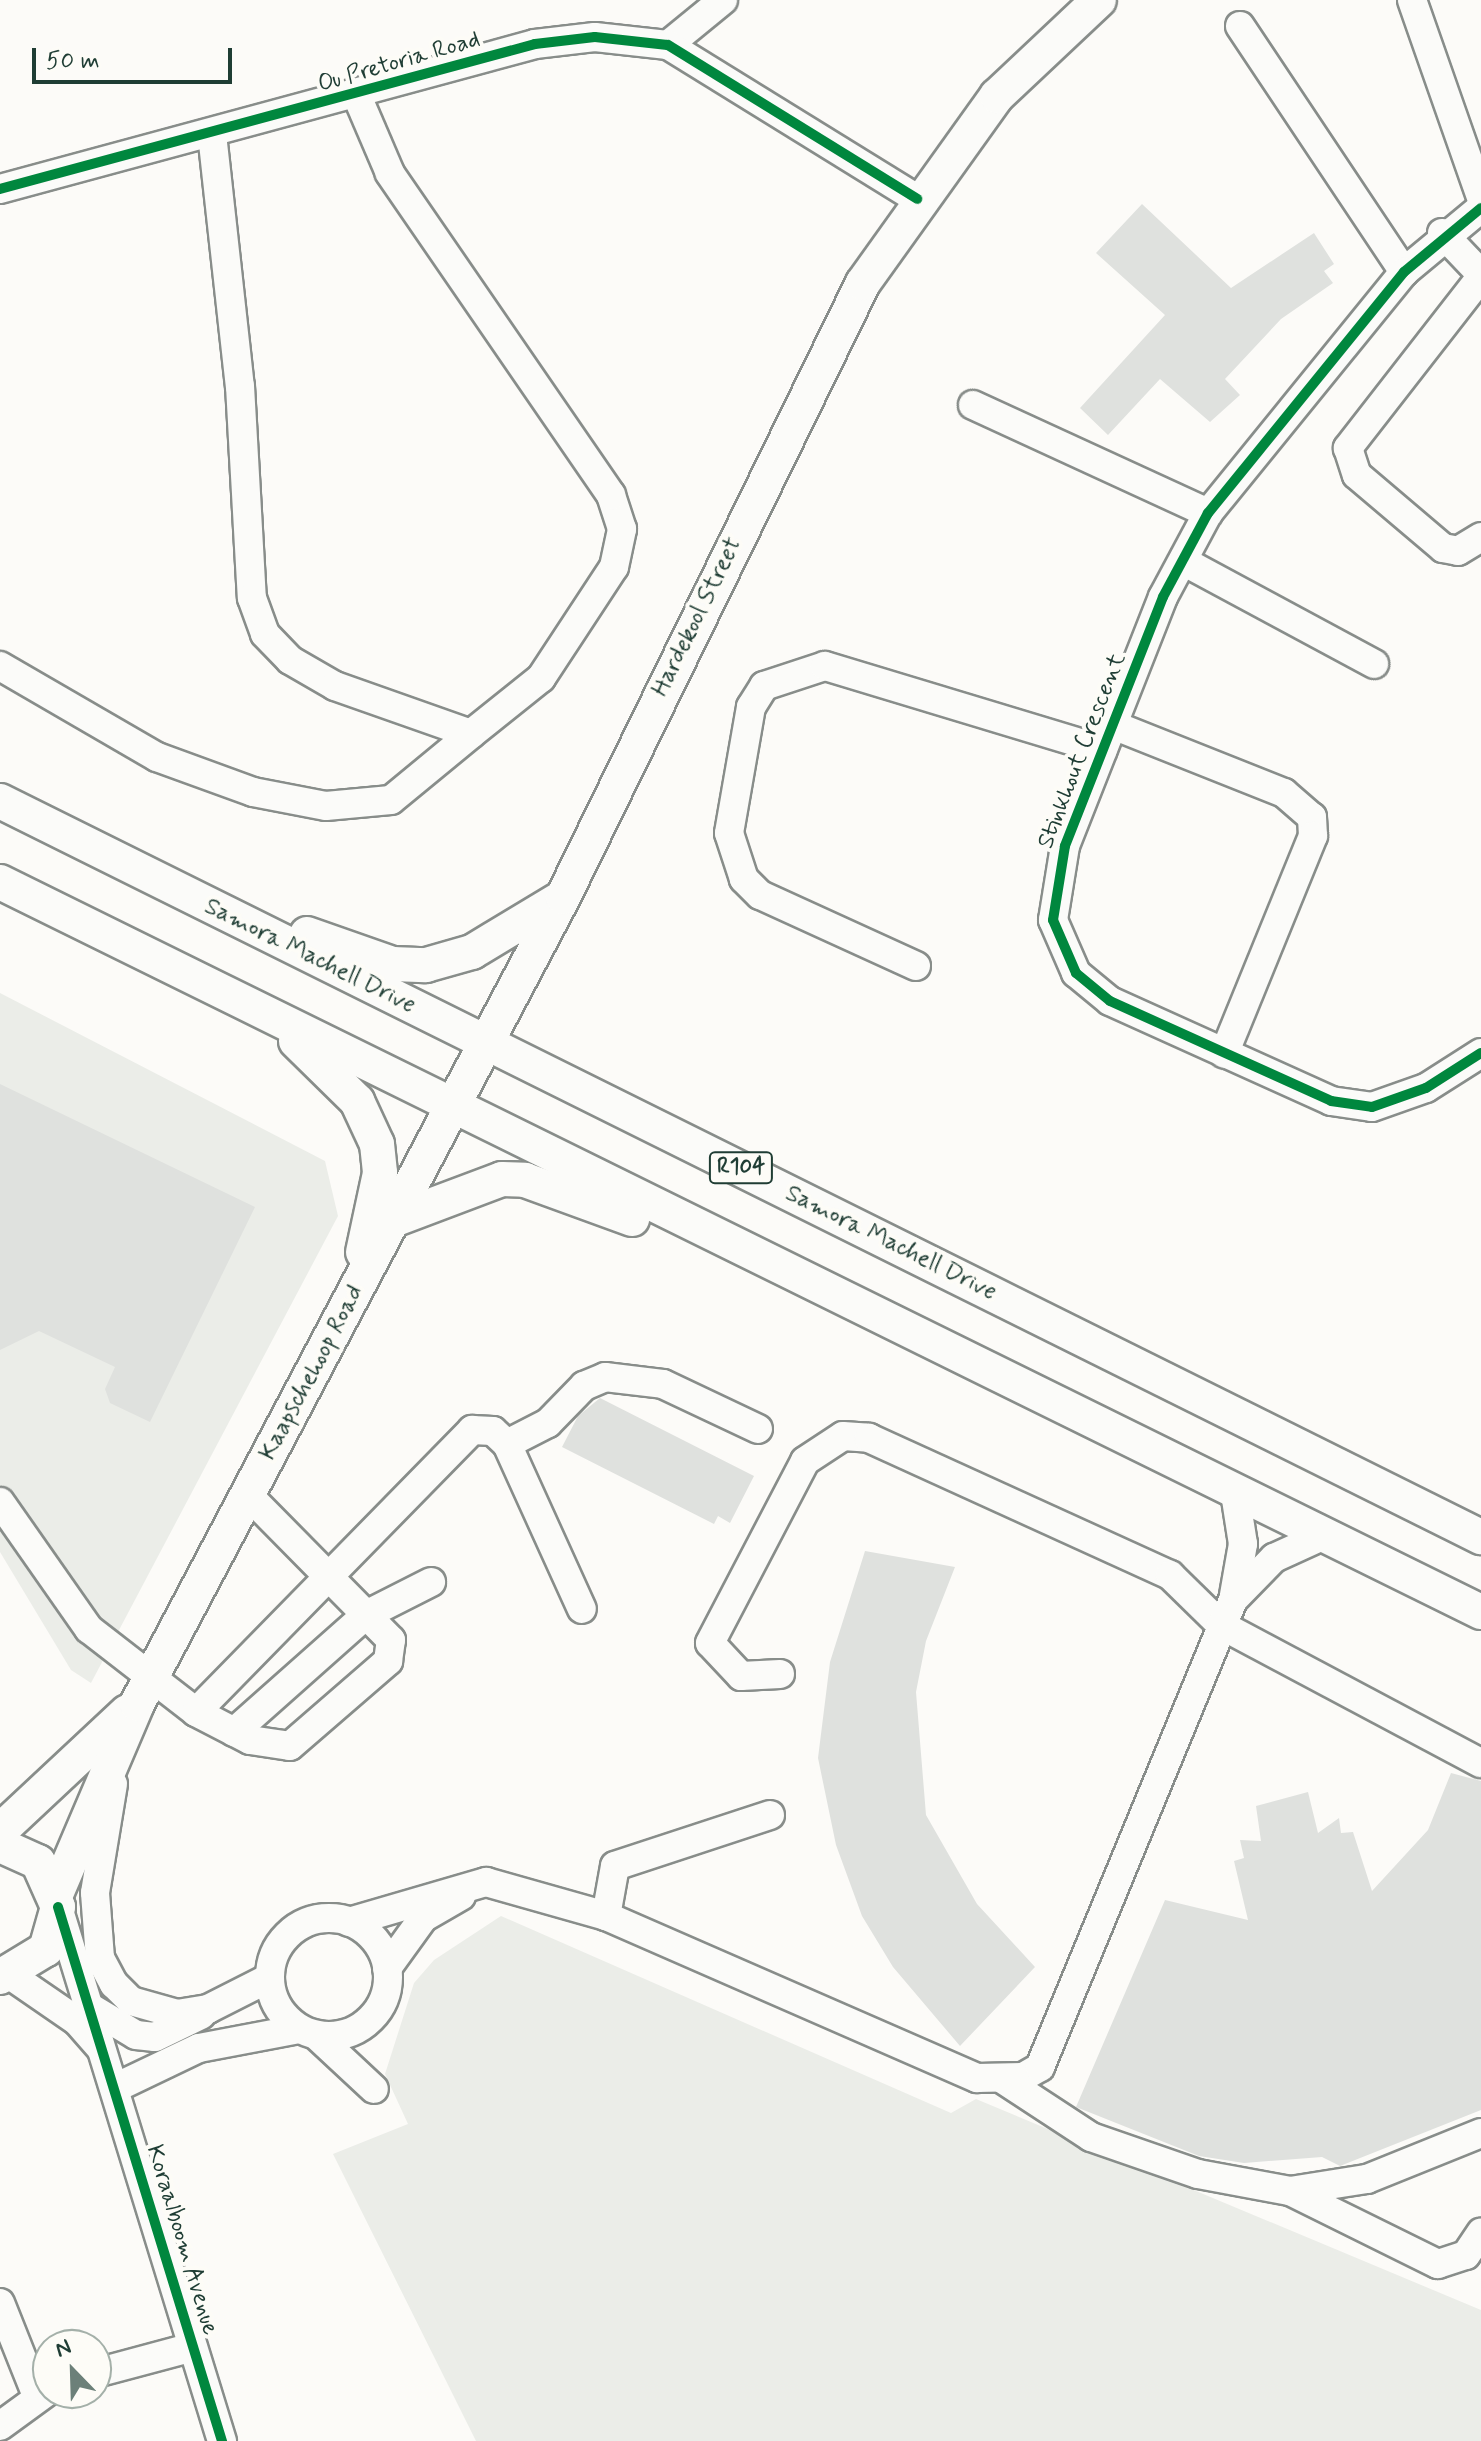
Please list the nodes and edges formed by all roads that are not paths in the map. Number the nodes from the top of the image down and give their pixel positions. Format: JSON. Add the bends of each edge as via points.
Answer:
{"nodes":[{"id":1,"x":723,"y":0,"type":"edge"},
{"id":2,"x":1099,"y":0,"type":"edge"},
{"id":3,"x":1412,"y":0,"type":"edge"},
{"id":4,"x":1240,"y":26,"type":"dead end"},
{"id":5,"x":668,"y":45,"type":"junction"},
{"id":6,"x":357,"y":96,"type":"junction"},
{"id":7,"x":212,"y":134,"type":"junction"},
{"id":8,"x":0,"y":189,"type":"edge"},
{"id":9,"x":1481,"y":197,"type":"edge"},
{"id":10,"x":917,"y":199,"type":"junction"},
{"id":11,"x":1481,"y":208,"type":"edge"},
{"id":12,"x":1442,"y":233,"type":"junction"},
{"id":13,"x":1404,"y":272,"type":"junction"},
{"id":14,"x":1481,"y":276,"type":"edge"},
{"id":15,"x":973,"y":405,"type":"dead end"},
{"id":16,"x":1208,"y":513,"type":"junction"},
{"id":17,"x":1481,"y":537,"type":"edge"},
{"id":18,"x":1183,"y":561,"type":"junction"},
{"id":19,"x":1374,"y":664,"type":"dead end"},
{"id":20,"x":0,"y":666,"type":"edge"},
{"id":21,"x":471,"y":734,"type":"junction"},
{"id":22,"x":1108,"y":737,"type":"junction"},
{"id":23,"x":0,"y":801,"type":"edge"},
{"id":24,"x":0,"y":882,"type":"edge"},
{"id":25,"x":159,"y":884,"type":"junction"},
{"id":26,"x":563,"y":897,"type":"junction"},
{"id":27,"x":916,"y":966,"type":"dead end"},
{"id":28,"x":263,"y":1012,"type":"junction"},
{"id":29,"x":489,"y":1042,"type":"junction"},
{"id":30,"x":1481,"y":1053,"type":"edge"},
{"id":31,"x":1224,"y":1054,"type":"junction"},
{"id":32,"x":453,"y":1106,"type":"junction"},
{"id":33,"x":393,"y":1220,"type":"junction"},
{"id":34,"x":355,"y":1292,"type":"junction"},
{"id":35,"x":849,"y":1302,"type":"junction"},
{"id":36,"x":758,"y":1429,"type":"dead end"},
{"id":37,"x":507,"y":1444,"type":"junction"},
{"id":38,"x":1235,"y":1493,"type":"junction"},
{"id":39,"x":248,"y":1495,"type":"junction"},
{"id":40,"x":0,"y":1502,"type":"edge"},
{"id":41,"x":1322,"y":1536,"type":"junction"},
{"id":42,"x":1481,"y":1537,"type":"edge"},
{"id":43,"x":325,"y":1576,"type":"junction"},
{"id":44,"x":431,"y":1582,"type":"dead end"},
{"id":45,"x":582,"y":1609,"type":"dead end"},
{"id":46,"x":1227,"y":1612,"type":"junction"},
{"id":47,"x":1481,"y":1612,"type":"edge"},
{"id":48,"x":366,"y":1615,"type":"junction"},
{"id":49,"x":780,"y":1674,"type":"dead end"},
{"id":50,"x":137,"y":1706,"type":"junction"},
{"id":51,"x":196,"y":1712,"type":"junction"},
{"id":52,"x":234,"y":1732,"type":"junction"},
{"id":53,"x":1481,"y":1763,"type":"edge"},
{"id":54,"x":770,"y":1815,"type":"dead end"},
{"id":55,"x":0,"y":1831,"type":"edge"},
{"id":56,"x":0,"y":1845,"type":"edge"},
{"id":57,"x":486,"y":1882,"type":"junction"},
{"id":58,"x":57,"y":1900,"type":"junction"},
{"id":59,"x":606,"y":1916,"type":"junction"},
{"id":60,"x":349,"y":1922,"type":"junction"},
{"id":61,"x":387,"y":1968,"type":"junction"},
{"id":62,"x":5,"y":1976,"type":"edge"},
{"id":63,"x":269,"y":1978,"type":"junction"},
{"id":64,"x":91,"y":2008,"type":"junction"},
{"id":65,"x":208,"y":2009,"type":"junction"},
{"id":66,"x":308,"y":2032,"type":"junction"},
{"id":67,"x":103,"y":2051,"type":"junction"},
{"id":68,"x":1004,"y":2080,"type":"junction"},
{"id":69,"x":115,"y":2088,"type":"junction"},
{"id":70,"x":374,"y":2089,"type":"dead end"},
{"id":71,"x":1481,"y":2133,"type":"edge"},
{"id":72,"x":1290,"y":2191,"type":"junction"},
{"id":73,"x":1481,"y":2233,"type":"edge"},
{"id":74,"x":0,"y":2303,"type":"edge"},
{"id":75,"x":193,"y":2347,"type":"junction"},
{"id":76,"x":112,"y":2369,"type":"edge"},
{"id":77,"x":32,"y":2371,"type":"edge"},
{"id":78,"x":32,"y":2402,"type":"edge"},
{"id":79,"x":0,"y":2426,"type":"edge"},
{"id":80,"x":222,"y":2441,"type":"edge"}],
"edges":[{"from":1,"to":5,"type":"street"},
{"from":2,"to":10,"type":"main road","via":[[997,96]]},
{"from":3,"to":9,"type":"street"},
{"from":4,"to":13,"type":"street"},
{"from":5,"to":6,"type":"street","name":"Ou Pretoria Road","via":[[595,37],[535,44]]},
{"from":5,"to":10,"type":"street","name":"Ou Pretoria Road"},
{"from":6,"to":7,"type":"street","name":"Ou Pretoria Road"},
{"from":6,"to":21,"type":"street","via":[[390,173],[611,495],[622,529],[614,567],[541,678]]},
{"from":7,"to":8,"type":"street","name":"Ou Pretoria Road"},
{"from":7,"to":21,"type":"street","via":[[252,598],[265,634],[290,660],[335,686]]},
{"from":10,"to":26,"type":"main road","name":"Hardekool Street","via":[[820,364]]},
{"from":11,"to":12,"type":"street","name":"Stinkhout Crescent"},
{"from":12,"to":13,"type":"street","name":"Stinkhout Crescent"},
{"from":12,"to":14,"type":"street"},
{"from":13,"to":16,"type":"street","name":"Stinkhout Crescent"},
{"from":14,"to":17,"type":"street","via":[[1348,448],[1357,475],[1443,548],[1458,551]]},
{"from":15,"to":16,"type":"street"},
{"from":16,"to":18,"type":"street","name":"Stinkhout Crescent"},
{"from":18,"to":19,"type":"street"},
{"from":18,"to":22,"type":"street","name":"Stinkhout Crescent"},
{"from":20,"to":21,"type":"street","via":[[157,757],[253,792],[326,806],[391,800]]},
{"from":22,"to":27,"type":"street","via":[[825,666],[806,666],[764,686],[751,707],[729,833],[744,879],[760,895]]},
{"from":22,"to":31,"type":"street","name":"Stinkhout Crescent","via":[[1055,882],[1058,944],[1076,973],[1110,1001]]},
{"from":22,"to":31,"type":"street","via":[[1284,793],[1312,817],[1313,836]]},
{"from":23,"to":25,"type":"main road","name":"Samora Machell Drive","number":"R104"},
{"from":24,"to":28,"type":"main road"},
{"from":25,"to":26,"type":"main road","via":[[392,964],[426,965],[472,952]]},
{"from":25,"to":29,"type":"main road","name":"Samora Machell Drive","number":"R104"},
{"from":26,"to":29,"type":"main road","name":"Hardekool Street"},
{"from":28,"to":32,"type":"main road"},
{"from":28,"to":34,"type":"main road","via":[[357,1101],[377,1144],[380,1173]]},
{"from":29,"to":32,"type":"main road","name":"Kaapschehoop Road"},
{"from":29,"to":42,"type":"main road","name":"Samora Machell Drive","number":"R104"},
{"from":30,"to":31,"type":"street","name":"Stinkhout Crescent","via":[[1426,1088],[1372,1107],[1331,1101]]},
{"from":32,"to":33,"type":"main road","name":"Kaapschehoop Road"},
{"from":32,"to":35,"type":"main road"},
{"from":33,"to":34,"type":"main road","name":"Kaapschehoop Road"},
{"from":33,"to":35,"type":"main road","via":[[476,1185],[525,1180]]},
{"from":34,"to":39,"type":"main road","name":"Kaapschehoop Road"},
{"from":35,"to":38,"type":"main road"},
{"from":36,"to":37,"type":"street","via":[[663,1384],[605,1377],[584,1386],[548,1423]]},
{"from":37,"to":43,"type":"street","via":[[482,1429],[461,1435]]},
{"from":37,"to":45,"type":"street"},
{"from":38,"to":41,"type":"main road"},
{"from":38,"to":46,"type":"street","via":[[1243,1544]]},
{"from":39,"to":43,"type":"street"},
{"from":39,"to":50,"type":"main road","name":"Kaapschehoop Road"},
{"from":40,"to":50,"type":"street"},
{"from":41,"to":46,"type":"street","via":[[1274,1558]]},
{"from":41,"to":47,"type":"main road"},
{"from":43,"to":48,"type":"street"},
{"from":43,"to":51,"type":"street"},
{"from":44,"to":48,"type":"street"},
{"from":46,"to":49,"type":"street","via":[[1170,1575],[869,1438],[843,1436],[805,1461],[710,1643],[741,1676]]},
{"from":46,"to":53,"type":"street"},
{"from":46,"to":68,"type":"street","via":[[1040,2067]]},
{"from":48,"to":52,"type":"street"},
{"from":48,"to":52,"type":"street","via":[[391,1640],[388,1661],[300,1743],[250,1740]]},
{"from":50,"to":51,"type":"street"},
{"from":50,"to":55,"type":"main road"},
{"from":50,"to":58,"type":"main road","name":"Kaapschehoop Road"},
{"from":50,"to":65,"type":"street","via":[[96,1880],[100,1958],[131,2001],[154,2012]]},
{"from":51,"to":52,"type":"street"},
{"from":54,"to":59,"type":"street","via":[[615,1866]]},
{"from":56,"to":58,"type":"main road","via":[[38,1862]]},
{"from":57,"to":59,"type":"street"},
{"from":57,"to":60,"type":"street"},
{"from":57,"to":61,"type":"street","via":[[423,1918]]},
{"from":58,"to":62,"type":"main road","name":"Kaapschehoop Road","via":[[46,1949]]},
{"from":58,"to":64,"type":"street","name":"Koraalboom Avenue"},
{"from":59,"to":68,"type":"street","via":[[977,2078]]},
{"from":60,"to":61,"type":"street","via":[[375,1939]]},
{"from":60,"to":63,"type":"street","via":[[301,1925],[277,1947]]},
{"from":61,"to":66,"type":"street","via":[[384,1999],[365,2024]]},
{"from":62,"to":67,"type":"street","via":[[77,2021]]},
{"from":63,"to":65,"type":"street"},
{"from":63,"to":66,"type":"street","via":[[273,1998]]},
{"from":64,"to":65,"type":"street","via":[[136,2035],[155,2037]]},
{"from":64,"to":67,"type":"street","name":"Koraalboom Avenue"},
{"from":66,"to":69,"type":"street","via":[[199,2048]]},
{"from":66,"to":70,"type":"street"},
{"from":67,"to":69,"type":"street","name":"Koraalboom Avenue"},
{"from":68,"to":72,"type":"street","via":[[1091,2137],[1198,2174]]},
{"from":69,"to":75,"type":"street","name":"Koraalboom Avenue"},
{"from":71,"to":72,"type":"street","via":[[1367,2179]]},
{"from":72,"to":73,"type":"street","via":[[1438,2264],[1466,2255]]},
{"from":74,"to":77,"type":"street"},
{"from":75,"to":76,"type":"street"},
{"from":75,"to":80,"type":"street","name":"Koraalboom Avenue"},
{"from":78,"to":79,"type":"street"}]}
